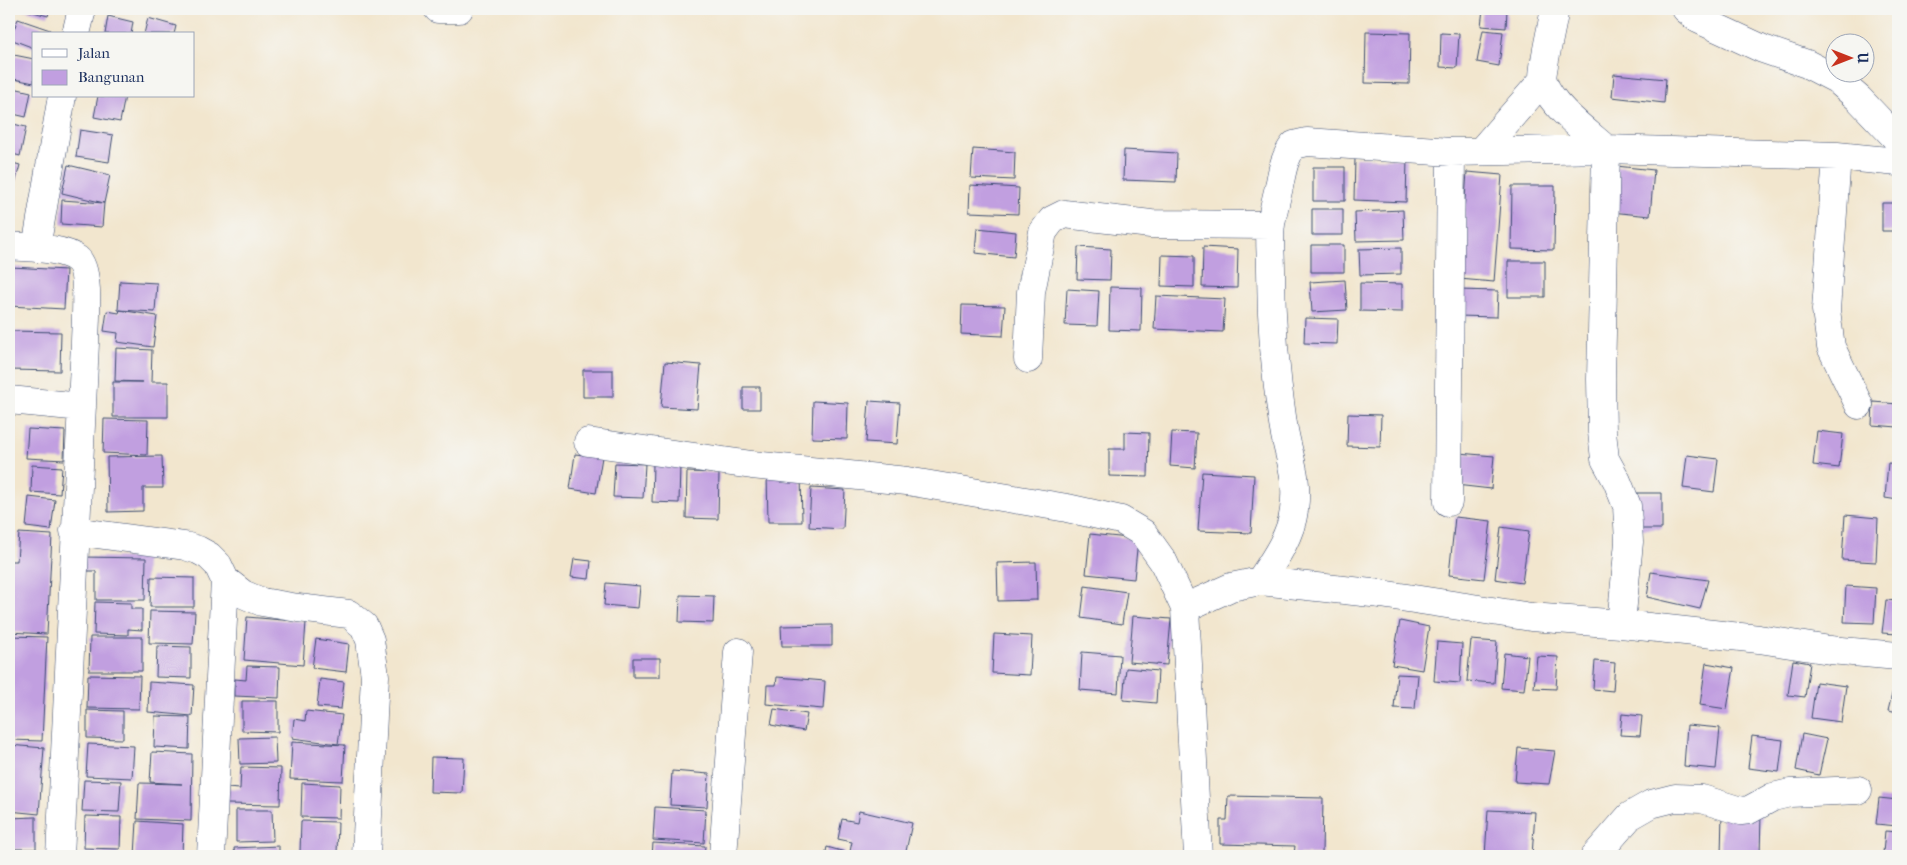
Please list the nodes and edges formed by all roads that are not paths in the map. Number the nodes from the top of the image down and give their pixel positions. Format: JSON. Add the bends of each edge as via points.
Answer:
{"nodes":[{"id":1,"x":82,"y":9,"type":"edge"},
{"id":2,"x":438,"y":9,"type":"edge"},
{"id":3,"x":459,"y":9,"type":"edge"},
{"id":4,"x":1554,"y":9,"type":"edge"},
{"id":5,"x":1686,"y":9,"type":"edge"},
{"id":6,"x":76,"y":32,"type":"edge"},
{"id":7,"x":1543,"y":80,"type":"junction"},
{"id":8,"x":62,"y":98,"type":"edge"},
{"id":9,"x":1898,"y":140,"type":"edge"},
{"id":10,"x":1606,"y":149,"type":"junction"},
{"id":11,"x":1482,"y":150,"type":"junction"},
{"id":12,"x":1451,"y":152,"type":"junction"},
{"id":13,"x":1837,"y":156,"type":"junction"},
{"id":14,"x":1898,"y":162,"type":"edge"},
{"id":15,"x":1271,"y":225,"type":"junction"},
{"id":16,"x":9,"y":246,"type":"edge"},
{"id":17,"x":36,"y":248,"type":"junction"},
{"id":18,"x":1028,"y":359,"type":"dead end"},
{"id":19,"x":9,"y":400,"type":"edge"},
{"id":20,"x":1859,"y":405,"type":"dead end"},
{"id":21,"x":82,"y":407,"type":"junction"},
{"id":22,"x":588,"y":442,"type":"dead end"},
{"id":23,"x":1448,"y":502,"type":"dead end"},
{"id":24,"x":74,"y":530,"type":"junction"},
{"id":25,"x":225,"y":580,"type":"junction"},
{"id":26,"x":1260,"y":581,"type":"junction"},
{"id":27,"x":1185,"y":608,"type":"junction"},
{"id":28,"x":1621,"y":624,"type":"junction"},
{"id":29,"x":738,"y":652,"type":"dead end"},
{"id":30,"x":1898,"y":656,"type":"edge"},
{"id":31,"x":1858,"y":790,"type":"dead end"},
{"id":32,"x":60,"y":856,"type":"edge"},
{"id":33,"x":212,"y":856,"type":"edge"},
{"id":34,"x":366,"y":856,"type":"edge"},
{"id":35,"x":723,"y":856,"type":"edge"},
{"id":36,"x":1198,"y":856,"type":"edge"},
{"id":37,"x":1595,"y":856,"type":"edge"}],
"edges":[{"from":1,"to":6,"type":"street"},
{"from":2,"to":3,"type":"street"},
{"from":4,"to":7,"type":"street"},
{"from":5,"to":9,"type":"street","via":[[1698,19],[1836,79]]},
{"from":7,"to":10,"type":"street","via":[[1552,97],[1572,120]]},
{"from":7,"to":11,"type":"street"},
{"from":8,"to":17,"type":"street"},
{"from":10,"to":11,"type":"street"},
{"from":10,"to":13,"type":"street"},
{"from":10,"to":28,"type":"street","via":[[1602,432],[1605,460],[1627,506],[1630,542]]},
{"from":11,"to":12,"type":"street"},
{"from":12,"to":15,"type":"street","via":[[1306,142],[1294,145],[1283,168]]},
{"from":12,"to":23,"type":"street"},
{"from":13,"to":14,"type":"street"},
{"from":13,"to":20,"type":"street","via":[[1826,310],[1831,347]]},
{"from":15,"to":18,"type":"street","via":[[1151,224],[1064,214],[1052,220],[1043,232],[1031,292]]},
{"from":15,"to":26,"type":"street","via":[[1271,295],[1278,392],[1296,487],[1294,512],[1287,534]]},
{"from":16,"to":17,"type":"street"},
{"from":17,"to":21,"type":"street","via":[[66,253],[79,260],[83,268],[86,280]]},
{"from":19,"to":21,"type":"street"},
{"from":21,"to":24,"type":"street"},
{"from":22,"to":27,"type":"street","via":[[752,465],[907,481],[1121,520],[1143,532],[1163,561]]},
{"from":24,"to":25,"type":"street","via":[[198,550],[218,565]]},
{"from":24,"to":32,"type":"street"},
{"from":25,"to":33,"type":"street"},
{"from":25,"to":34,"type":"street","via":[[243,594],[262,602],[349,614],[364,626],[370,640],[375,676]]},
{"from":26,"to":27,"type":"street","via":[[1231,587]]},
{"from":26,"to":28,"type":"street","via":[[1381,594],[1531,617]]},
{"from":27,"to":36,"type":"street"},
{"from":28,"to":30,"type":"street"},
{"from":29,"to":35,"type":"street"},
{"from":31,"to":37,"type":"street","via":[[1790,793],[1742,811],[1702,799],[1675,798],[1651,804],[1630,816]]}]}
